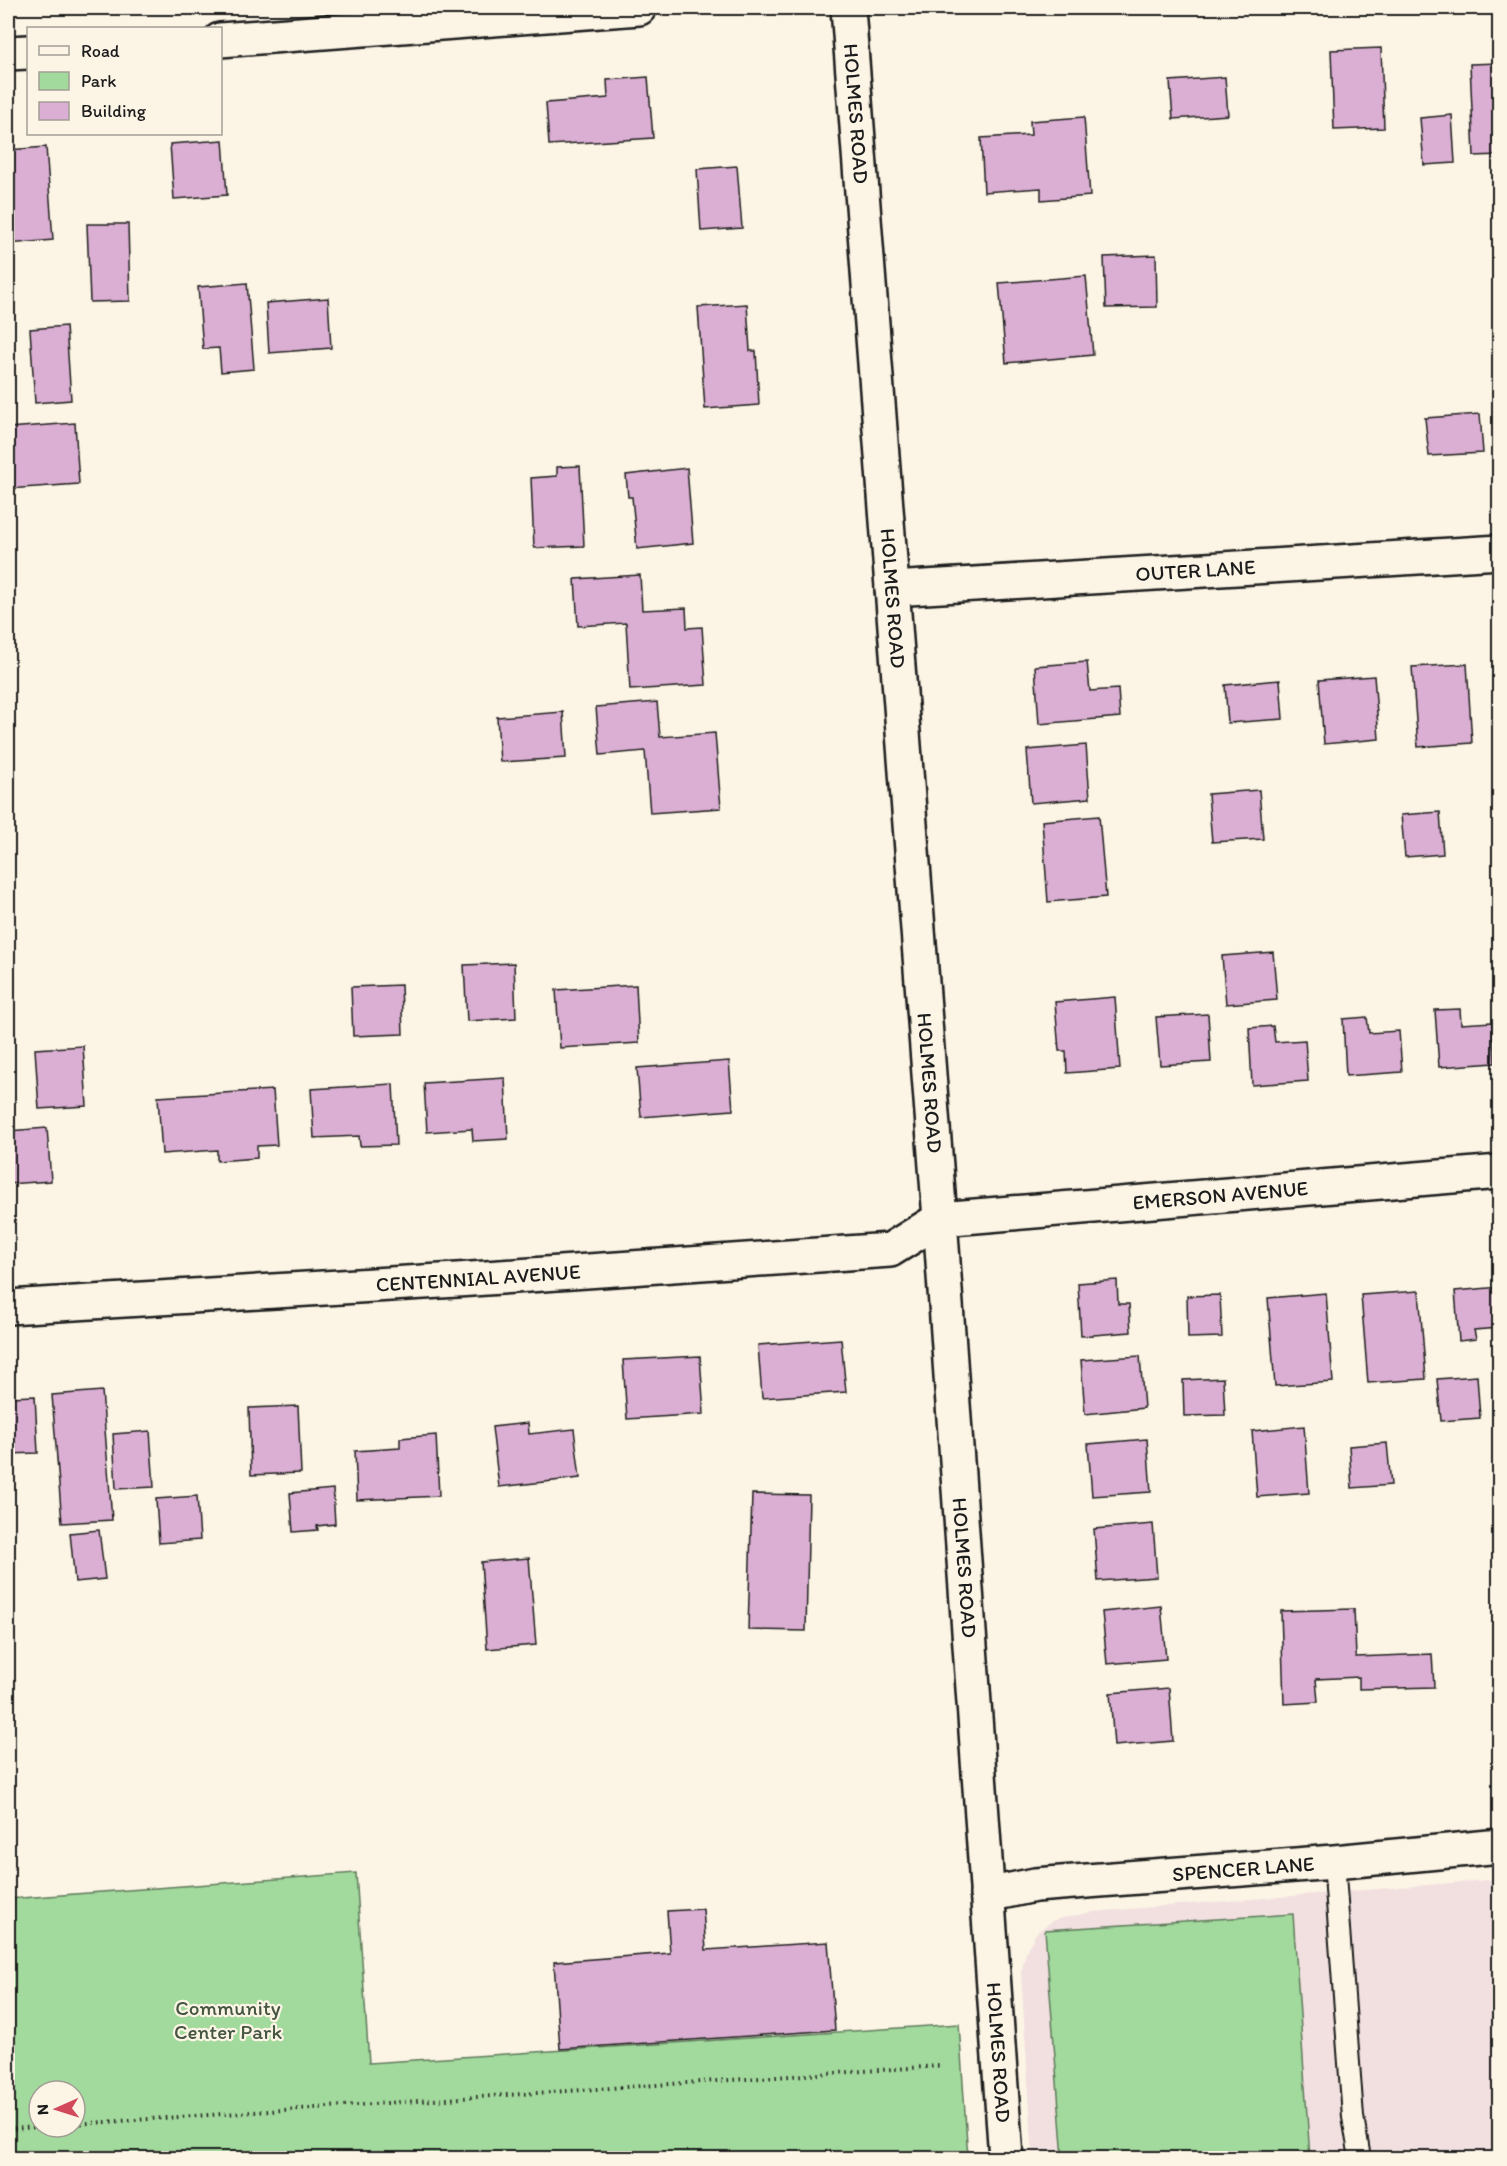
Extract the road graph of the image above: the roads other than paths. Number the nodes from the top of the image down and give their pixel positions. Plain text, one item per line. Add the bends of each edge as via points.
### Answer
1 (639, 8) edge
2 (848, 8) edge
3 (222, 40) edge
4 (27, 51) edge
5 (8, 53) edge
6 (1500, 552) edge
7 (892, 589) junction
8 (1500, 1172) edge
9 (940, 1219) junction
10 (8, 1307) edge
11 (1500, 1846) edge
12 (1334, 1862) junction
13 (987, 1895) junction
14 (1006, 2158) edge
15 (1360, 2158) edge

1 - 3 street
2 - 7 street, HOLMES ROAD
4 - 5 street
6 - 7 street, OUTER LANE
7 - 9 street, HOLMES ROAD
8 - 9 street, EMERSON AVENUE
9 - 10 street, CENTENNIAL AVENUE via 890,1250
9 - 13 street, HOLMES ROAD
11 - 12 street, SPENCER LANE
12 - 13 street, SPENCER LANE via 1035,1885
12 - 15 lane via 1353,2117
13 - 14 street, HOLMES ROAD

